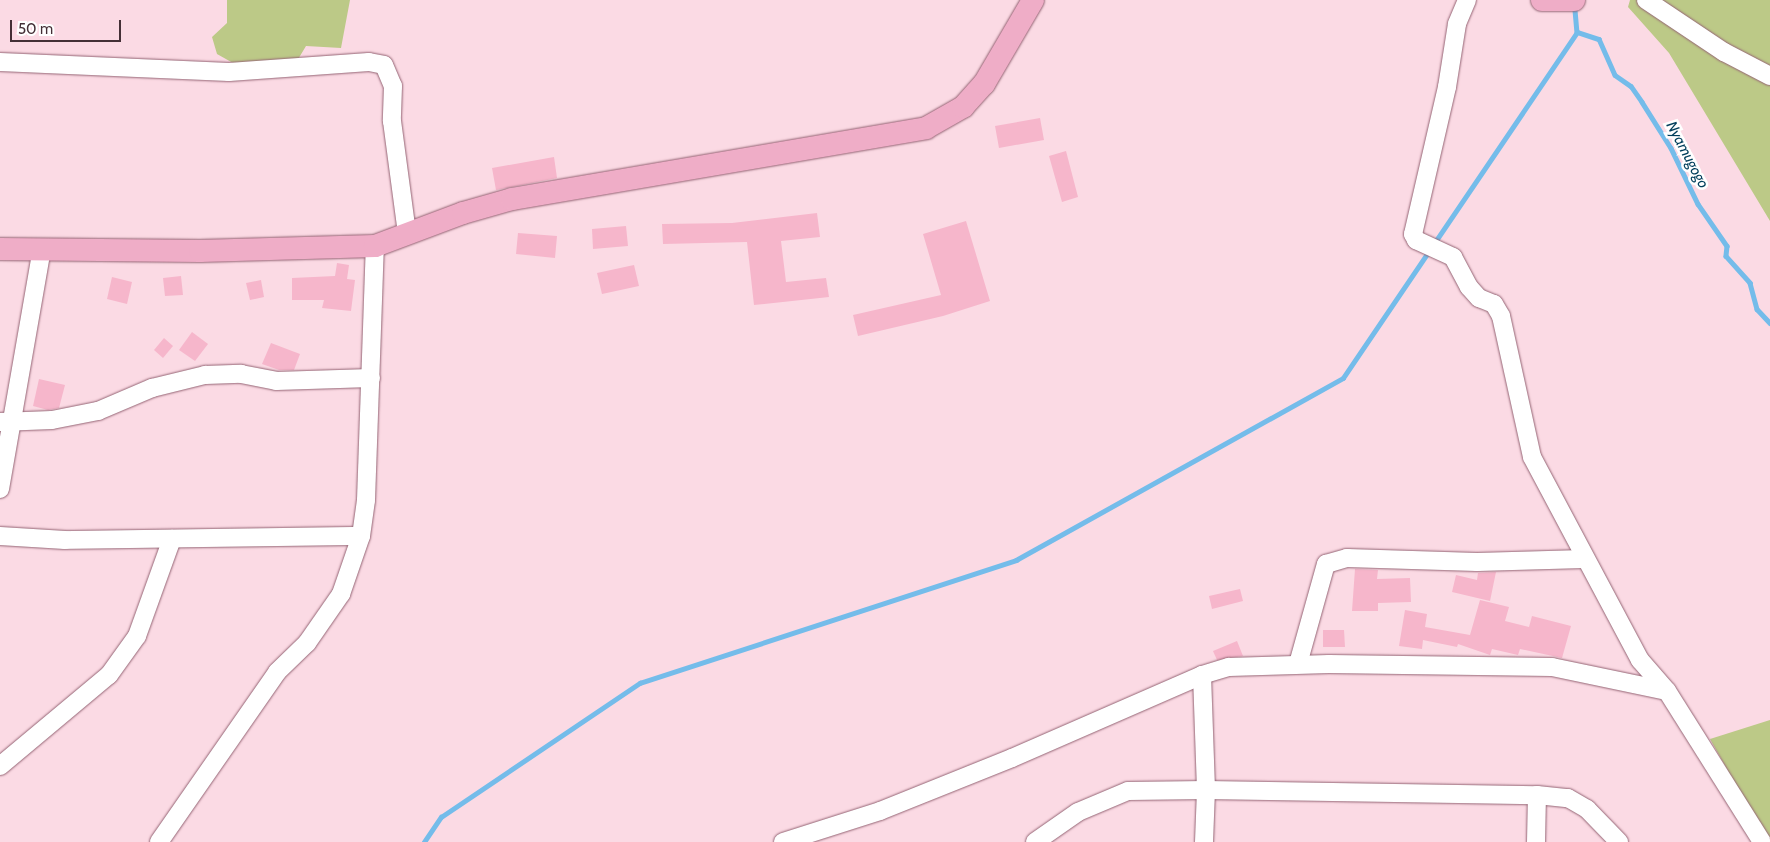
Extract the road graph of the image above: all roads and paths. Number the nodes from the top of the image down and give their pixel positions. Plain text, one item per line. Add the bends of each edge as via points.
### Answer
1 (1033, 0) edge
2 (1467, 0) edge
3 (1542, 0) edge
4 (1574, 0) edge
5 (1646, 0) edge
6 (0, 62) edge
7 (1770, 76) edge
8 (408, 234) junction
9 (375, 246) junction
10 (0, 248) edge
11 (42, 248) junction
12 (371, 378) junction
13 (6, 422) edge
14 (0, 489) edge
15 (0, 536) edge
16 (361, 536) junction
17 (172, 539) junction
18 (1584, 560) junction
19 (1298, 664) junction
20 (1202, 675) junction
21 (1667, 691) junction
22 (0, 766) edge
23 (1206, 790) junction
24 (1537, 795) junction
25 (159, 842) edge
26 (783, 842) edge
27 (1035, 842) edge
28 (1204, 842) edge
29 (1536, 842) edge
30 (1619, 842) edge
31 (1762, 842) edge

1 - 8 main road via 984,84 963,107 926,128 570,187 471,211
2 - 18 street via 1457,24 1448,88 1413,234 1416,240 1453,257 1469,287 1479,298 1494,304 1501,316 1532,457
3 - 4 main road
5 - 7 street via 1724,52
6 - 8 street via 229,72 369,62 384,64 393,86 392,121
8 - 9 main road
9 - 11 main road via 200,251
9 - 12 street
10 - 11 main road
11 - 13 street
12 - 13 street via 276,380 240,374 206,375 152,388 98,412 52,420
12 - 16 street via 366,500
13 - 14 street
15 - 17 street via 65,540
16 - 17 street
16 - 25 street via 341,594 324,622 277,672
17 - 22 street via 137,636 109,675
18 - 19 street via 1477,562 1347,558 1326,564
18 - 21 street via 1640,660
19 - 20 street via 1229,667
19 - 21 street via 1552,667
20 - 23 street
20 - 26 street via 1012,758 880,811
21 - 31 street
23 - 24 street
23 - 27 street via 1128,791 1078,812
23 - 28 street
24 - 29 street
24 - 30 street via 1568,798 1586,809

